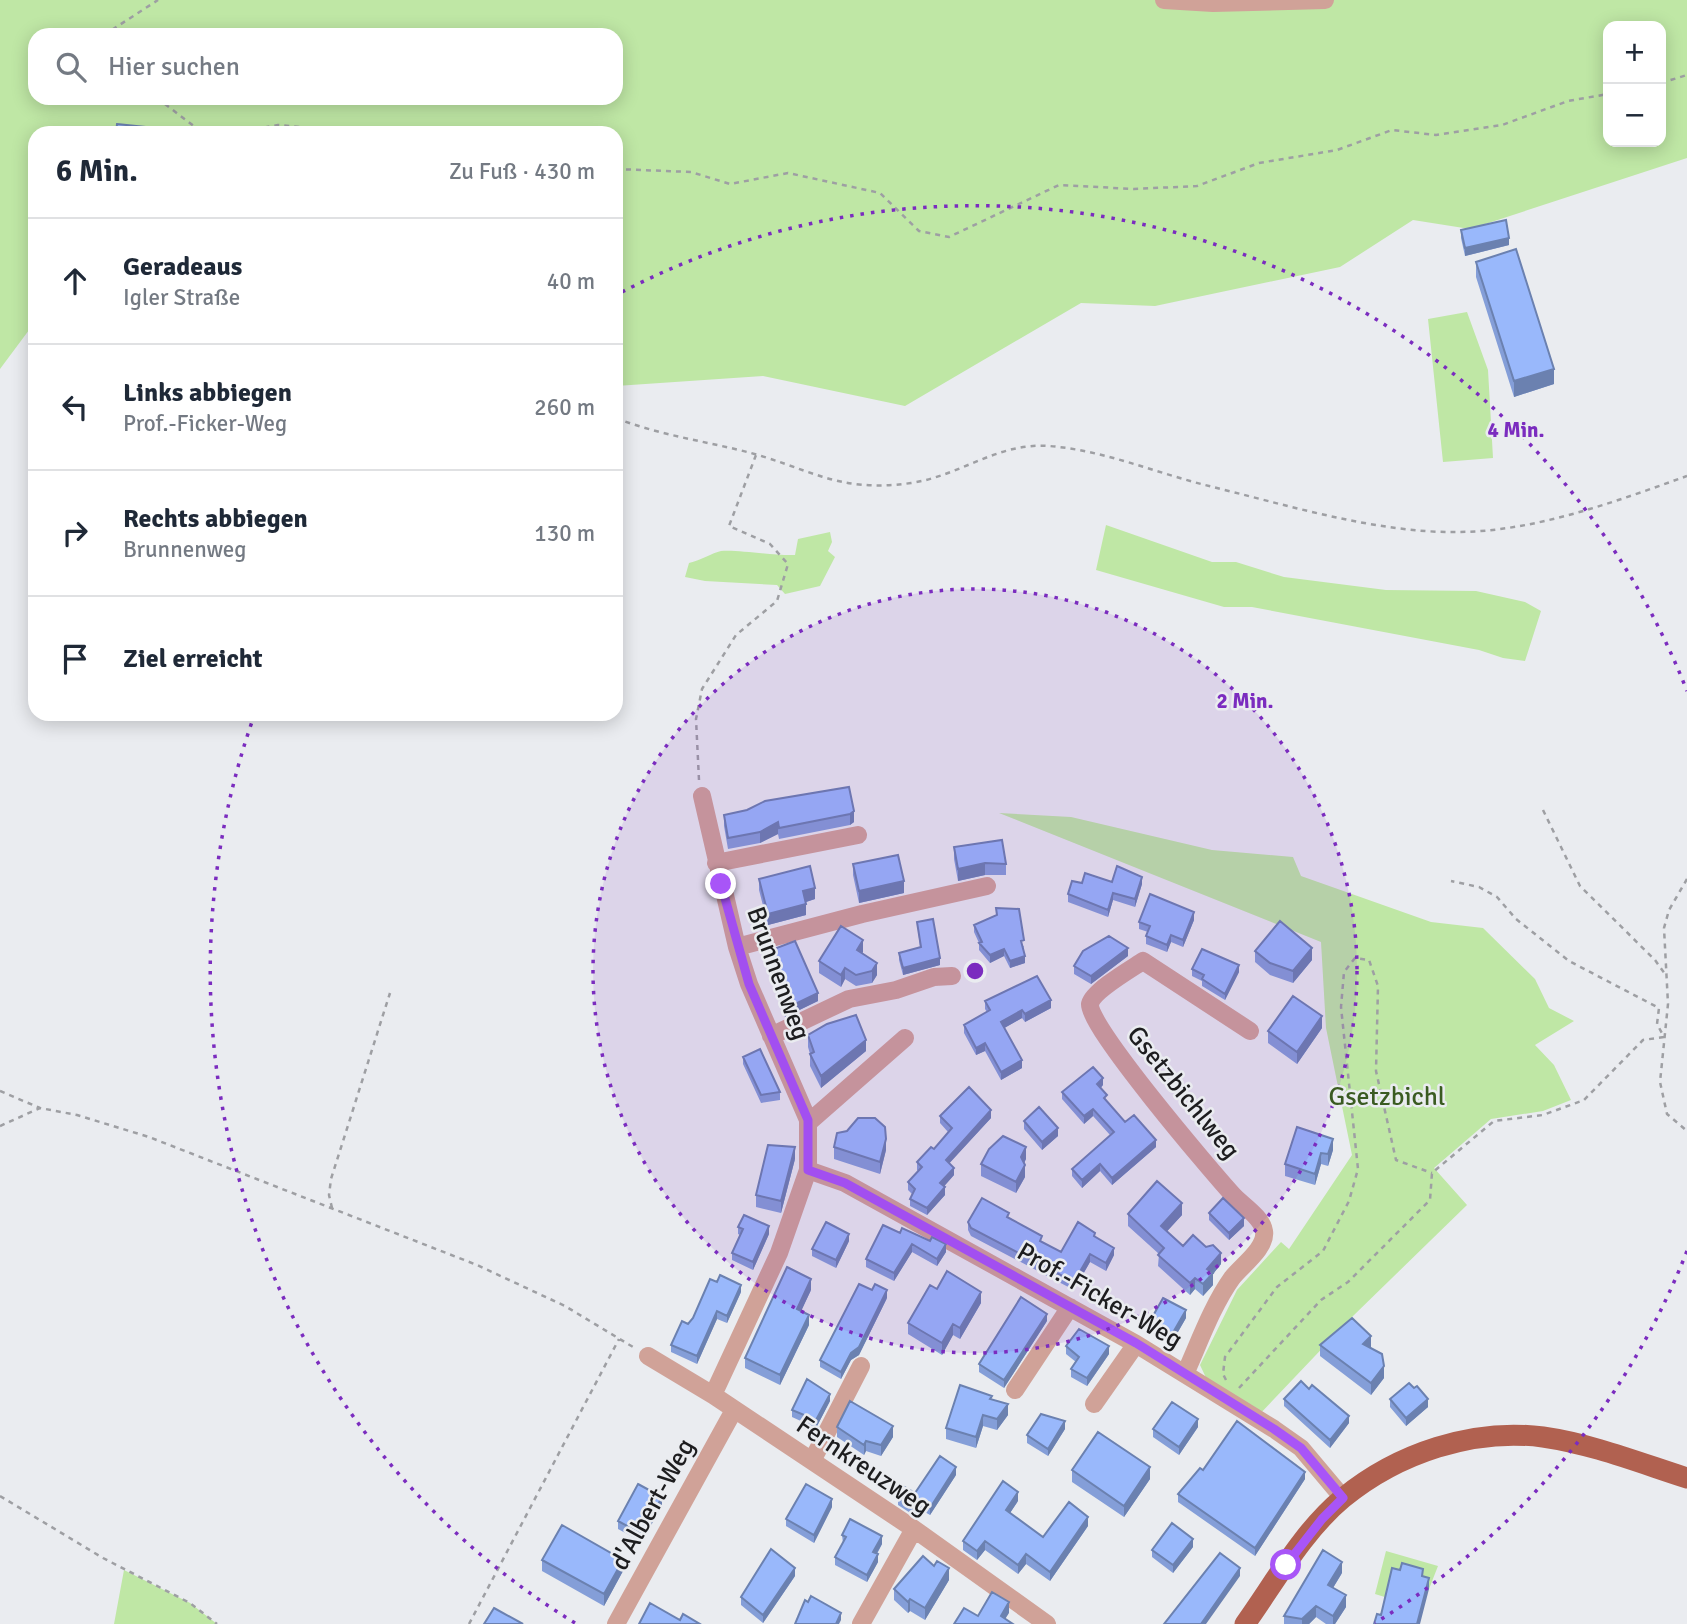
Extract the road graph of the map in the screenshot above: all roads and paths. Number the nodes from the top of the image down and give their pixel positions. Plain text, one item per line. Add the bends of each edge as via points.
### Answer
1 (158, 0) edge
2 (1164, 0) edge
3 (1325, 0) edge
4 (115, 28) edge
5 (1687, 75) edge
6 (1666, 81) edge
7 (1603, 95) edge
8 (166, 105) edge
9 (194, 126) edge
10 (623, 169) edge
11 (623, 420) edge
12 (755, 455) junction
13 (1687, 476) edge
14 (702, 796) joint
15 (1543, 810) dead end
16 (858, 835) dead end
17 (716, 863) junction
18 (1687, 879) edge
19 (1451, 881) dead end
20 (987, 886) dead end
21 (737, 947) junction
22 (1665, 974) junction
23 (953, 976) dead end
24 (390, 993) dead end
25 (1250, 1031) dead end
26 (771, 1036) junction
27 (1664, 1037) junction
28 (905, 1038) dead end
29 (0, 1091) edge
30 (40, 1108) junction
31 (808, 1123) junction
32 (0, 1126) edge
33 (1687, 1130) edge
34 (808, 1170) junction
35 (1432, 1173) junction
36 (332, 1208) junction
37 (1070, 1307) junction
38 (620, 1339) junction
39 (1136, 1343) junction
40 (648, 1356) joint
41 (860, 1366) dead end
42 (1185, 1374) junction
43 (1015, 1390) dead end
44 (713, 1395) junction
45 (1094, 1404) dead end
46 (1241, 1409) junction
47 (734, 1410) junction
48 (812, 1461) junction
49 (1687, 1478) edge
50 (0, 1496) edge
51 (1343, 1498) junction
52 (914, 1530) junction
53 (217, 1624) edge
54 (469, 1624) edge
55 (616, 1624) edge
56 (861, 1624) edge
57 (1047, 1624) edge
58 (1245, 1624) edge

1 - 4 path
2 - 3 street
5 - 6 path
7 - 10 path via 1569,101 1502,125 1436,135 1392,130 1337,150 1259,163 1197,186 1059,185 949,237 919,231 880,192 788,173 730,184 691,172
8 - 9 path
11 - 12 path
12 - 13 path via 827,480 867,486 925,481 999,451 1049,446 1284,505 1455,532 1510,526 1609,504
12 - 14 path via 729,526 770,544 788,564 777,601 736,635 702,688 696,743
14 - 17 street, Brunnenweg
15 - 22 path via 1580,886
16 - 17 street
17 - 21 street, Brunnenweg
18 - 22 path via 1668,910
19 - 27 path via 1479,887 1497,897 1516,919 1569,961 1650,1002 1658,1009 1657,1024
20 - 21 street
21 - 26 street, Brunnenweg
22 - 27 path
23 - 26 street via 849,999
24 - 36 path via 331,1179
25 - 42 street, Gsetzbichlweg via 1143,961 1095,995 1090,1006 1093,1019 1129,1068 1265,1231 1263,1242 1231,1279
26 - 31 street, Brunnenweg
27 - 33 path via 1661,1097 1667,1114
27 - 35 path via 1643,1041 1584,1100 1544,1115 1494,1121
28 - 31 street
29 - 30 path
30 - 32 path
30 - 36 path via 149,1137
31 - 34 street, Brunnenweg
34 - 37 street, Prof.-Ficker-Weg via 845,1183
34 - 44 street, Brunnenweg via 779,1253
35 - 46 path via 1430,1200 1348,1282 1321,1300 1239,1385
35 - 46 path via 1396,1160 1376,1071 1378,986 1369,960 1355,958 1344,972 1341,1007 1358,1169 1349,1201 1324,1251 1277,1287 1226,1357 1223,1374
36 - 38 path via 477,1265 565,1306
37 - 39 street, Prof.-Ficker-Weg
37 - 43 street
38 - 40 path
38 - 54 path
39 - 42 street, Prof.-Ficker-Weg
39 - 45 street
40 - 44 street, Fernkreuzweg
41 - 48 street
42 - 46 street, Prof.-Ficker-Weg
44 - 47 street, Fernkreuzweg
46 - 51 street, Prof.-Ficker-Weg via 1301,1448
47 - 48 street, Fernkreuzweg
47 - 55 street, d'Albert-Weg
48 - 52 street, Fernkreuzweg
49 - 51 main road via 1567,1441 1506,1436 1465,1441 1410,1457
50 - 53 path via 91,1552 190,1603
51 - 58 main road via 1303,1542
52 - 56 street
52 - 57 street, Fernkreuzweg

